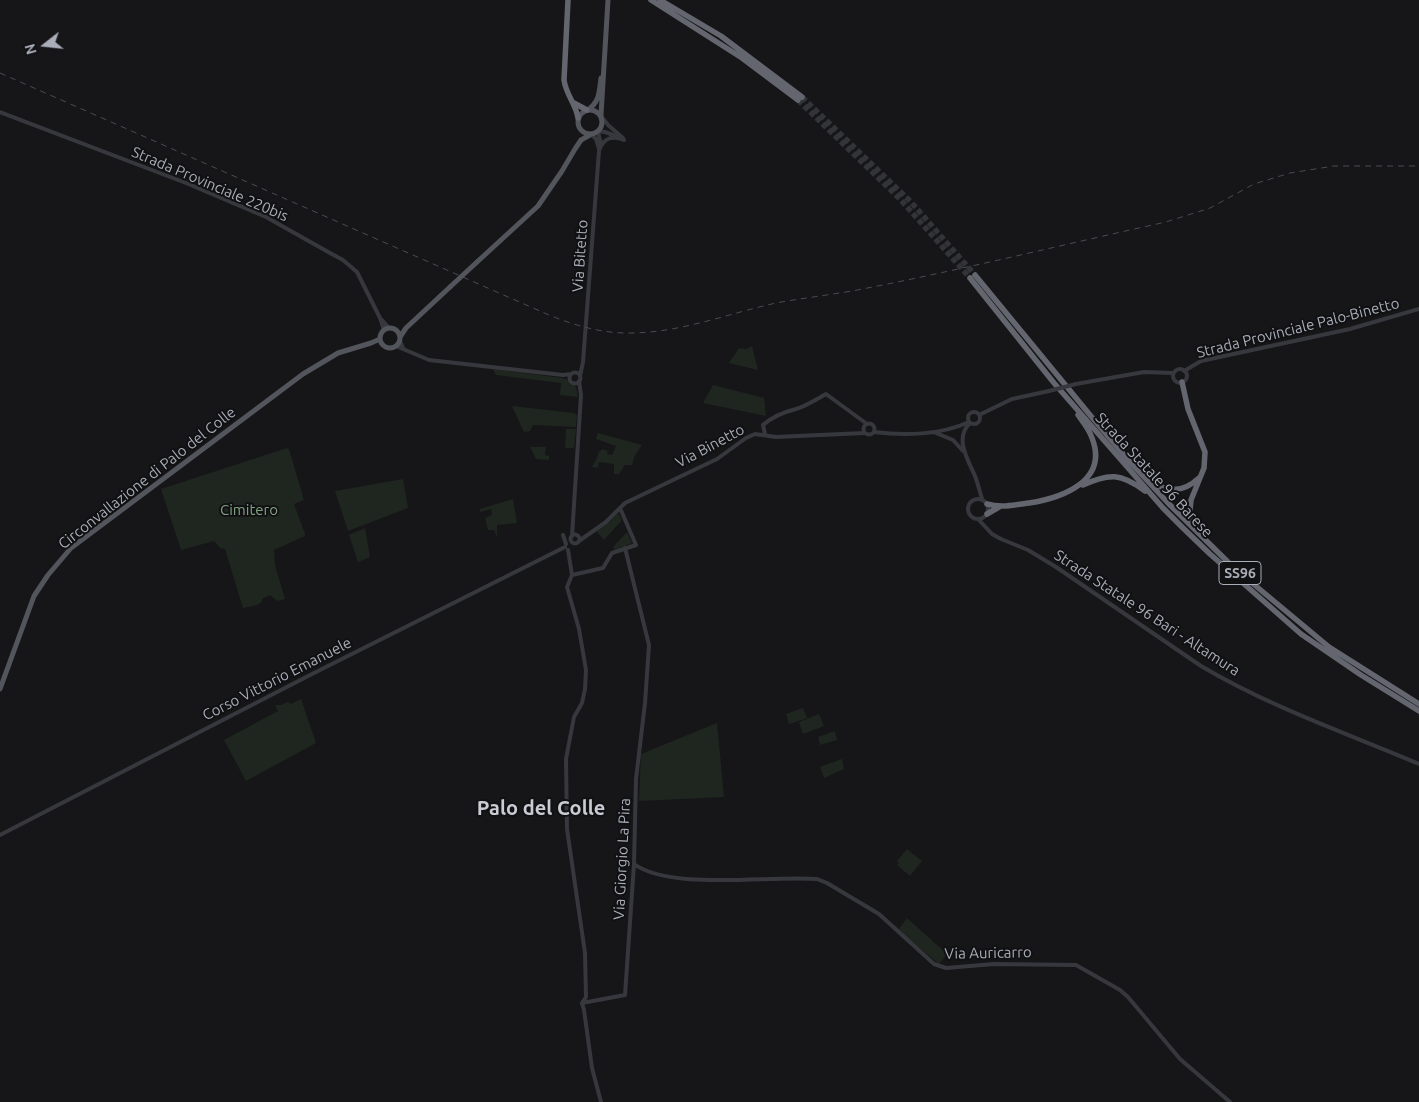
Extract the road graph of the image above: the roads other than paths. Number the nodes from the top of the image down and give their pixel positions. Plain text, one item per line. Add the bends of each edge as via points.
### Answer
1 (568, 0) edge
2 (572, 0) edge
3 (608, 0) edge
4 (650, 0) edge
5 (660, 0) edge
6 (668, 0) edge
7 (568, 9) junction
8 (677, 9) junction
9 (603, 71) junction
10 (574, 104) junction
11 (587, 110) junction
12 (0, 112) edge
13 (602, 116) junction
14 (578, 118) junction
15 (581, 130) junction
16 (599, 131) junction
17 (591, 134) junction
18 (617, 137) junction
19 (581, 140) junction
20 (601, 146) junction
21 (599, 151) junction
22 (1419, 309) edge
23 (406, 328) junction
24 (387, 329) junction
25 (397, 331) junction
26 (400, 339) junction
27 (381, 342) junction
28 (396, 346) junction
29 (403, 348) junction
30 (583, 362) junction
31 (1184, 371) junction
32 (1173, 373) junction
33 (572, 375) junction
34 (578, 380) junction
35 (1182, 382) junction
36 (1054, 383) junction
37 (979, 415) junction
38 (969, 422) junction
39 (866, 424) junction
40 (874, 432) junction
41 (864, 433) junction
42 (932, 433) junction
43 (764, 434) junction
44 (966, 455) junction
45 (1130, 462) junction
46 (1200, 476) junction
47 (976, 480) junction
48 (1077, 488) junction
49 (982, 499) junction
50 (974, 500) junction
51 (987, 504) junction
52 (1001, 506) junction
53 (620, 508) junction
54 (1163, 508) junction
55 (986, 515) junction
56 (978, 519) junction
57 (986, 526) junction
58 (574, 537) junction
59 (1208, 542) junction
60 (566, 547) junction
61 (625, 548) junction
62 (572, 575) junction
63 (1362, 672) junction
64 (0, 689) edge
65 (1419, 704) edge
66 (1419, 711) edge
67 (1419, 764) edge
68 (0, 835) edge
69 (634, 864) junction
70 (582, 1003) junction
71 (601, 1102) edge
72 (1230, 1102) edge

1 - 7 highway
2 - 7 highway
3 - 9 main road
4 - 8 highway via 800,99 720,36
5 - 8 highway
6 - 8 highway
7 - 10 highway via 564,80
9 - 11 main road via 598,98
9 - 13 main road
10 - 11 highway
10 - 14 highway
11 - 13 main road via 596,110
11 - 14 main road
12 - 24 street, Strada Provinciale 220bis via 186,184 274,222 330,253 352,267 361,278
13 - 16 main road via 603,125
13 - 18 street via 624,140
14 - 15 main road
15 - 17 main road
15 - 19 main road
16 - 17 main road
16 - 18 street
16 - 20 street
17 - 19 main road
17 - 21 street via 598,142
18 - 20 street via 609,138
19 - 23 main road, bridge via 538,206
20 - 21 street
21 - 30 street, Via Bitetto
22 - 31 street, Strada Provinciale Palo-Binetto via 1350,329 1201,361
23 - 25 main road
23 - 26 main road
24 - 25 main road
24 - 27 main road
25 - 26 main road
26 - 28 main road
26 - 29 street
27 - 28 main road via 389,348
27 - 64 main road, Circonvallazione di Palo del Colle via 338,353 303,374 71,548 34,596
28 - 29 street
29 - 33 street via 429,360
30 - 33 street
30 - 34 street, Via Bitetto
31 - 32 street via 1178,369
31 - 35 street via 1186,377
32 - 35 street via 1175,381
32 - 37 street, bridge via 1144,372 1076,384 1012,399
33 - 34 street
33 - 34 street
34 - 58 street via 581,395
35 - 46 highway via 1188,409 1205,452
36 - 45 highway, Strada Statale 96 Barese / SS96 via 973,277
36 - 48 highway via 1087,428 1095,448 1091,472
36 - 54 highway, Strada Statale 96 Barese / SS96
37 - 38 street via 978,423
37 - 38 street via 971,413
38 - 42 street
38 - 44 street via 962,440
39 - 40 street via 873,425
39 - 41 street
39 - 43 street via 826,394 771,418 763,425
40 - 41 street via 870,435
40 - 42 street
41 - 43 street, Via Binetto
42 - 44 street via 953,440
43 - 53 street, Via Binetto via 746,438 717,459 633,498
44 - 47 street
45 - 46 highway via 1161,488 1170,490 1188,487
45 - 59 highway, Strada Statale 96 Barese / SS96
46 - 59 highway via 1190,511
47 - 49 street
47 - 50 street
48 - 52 highway via 1057,498
48 - 54 highway via 1096,479 1118,476 1144,490
49 - 50 street
49 - 51 street
50 - 56 street via 968,510
51 - 52 highway
51 - 55 street
52 - 55 highway
53 - 58 street, Via Binetto via 606,522
53 - 61 street via 636,545
54 - 63 highway, Strada Statale 96 Barese / SS96 via 1210,554 1302,634
55 - 56 street
55 - 57 street
56 - 57 street, Strada Statale 96 Bari - Altamura
57 - 67 street, Strada Statale 96 Bari - Altamura via 992,534 1042,558 1226,680 1271,703
58 - 60 street
58 - 60 street via 574,544
58 - 60 street via 563,535
59 - 63 highway, Strada Statale 96 Barese / SS96 via 1233,567
60 - 62 street
60 - 68 street, Corso Vittorio Emanuele
61 - 62 street via 612,553 603,568
61 - 69 street, Via Giorgio La Pira via 649,646 636,779
62 - 70 street via 567,587 586,670 582,704 574,718 566,759 567,830 582,930 586,986 586,997
63 - 65 highway, Strada Statale 96 Barese / SS96
63 - 66 highway, Strada Statale 96 Barese / SS96
69 - 70 street, Via Giorgio La Pira via 625,995
69 - 72 street, Via Auricarro via 641,869 680,879 816,879 880,914 941,967 1076,965 1128,997 1180,1059
70 - 71 street

